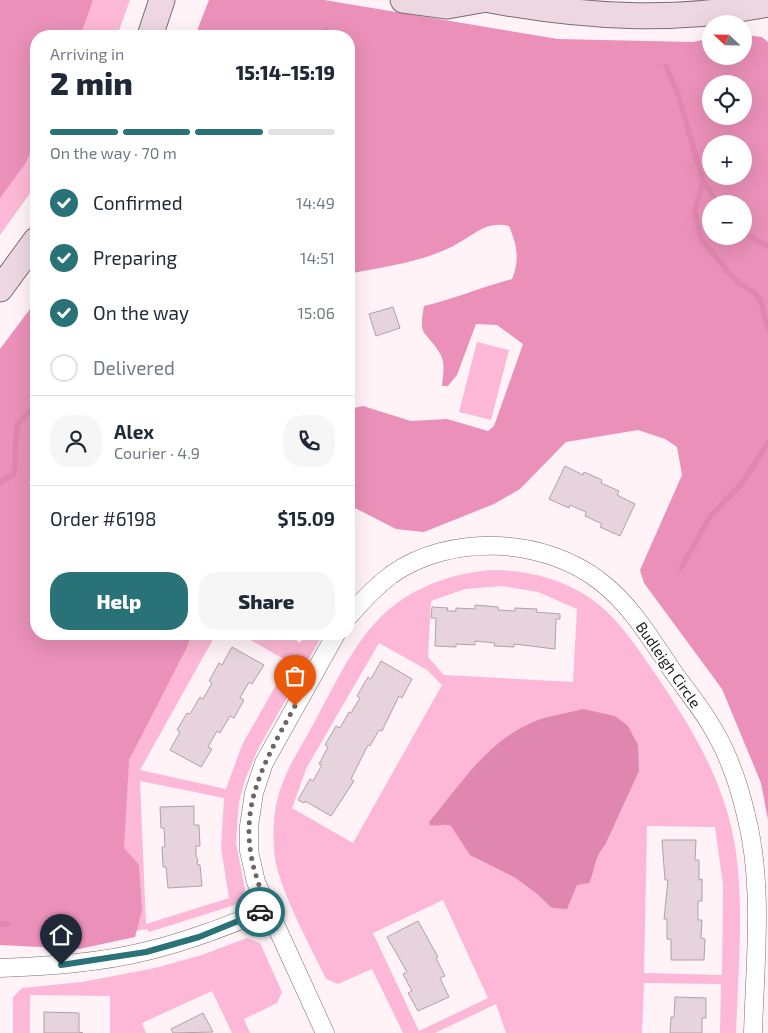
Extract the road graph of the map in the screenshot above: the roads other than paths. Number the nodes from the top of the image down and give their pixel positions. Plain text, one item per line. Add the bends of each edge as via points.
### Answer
1 (162, 0) edge
2 (403, 0) edge
3 (481, 0) edge
4 (490, 0) edge
5 (768, 4) edge
6 (152, 30) edge
7 (30, 248) edge
8 (0, 289) edge
9 (355, 609) edge
10 (333, 640) edge
11 (269, 909) junction
12 (0, 968) edge
13 (325, 1033) edge
14 (753, 1033) edge

1 - 6 street
2 - 3 street via 447,6
4 - 5 street via 601,15 658,16 708,14
7 - 8 street
9 - 14 street, Budleigh Circle via 392,574 424,559 470,546 503,546 535,551 573,565 600,581 628,607 713,728 733,773 746,814 755,876
10 - 11 street via 264,763 254,792 249,851 256,882
11 - 12 street via 199,937 146,952 61,965
11 - 13 street

